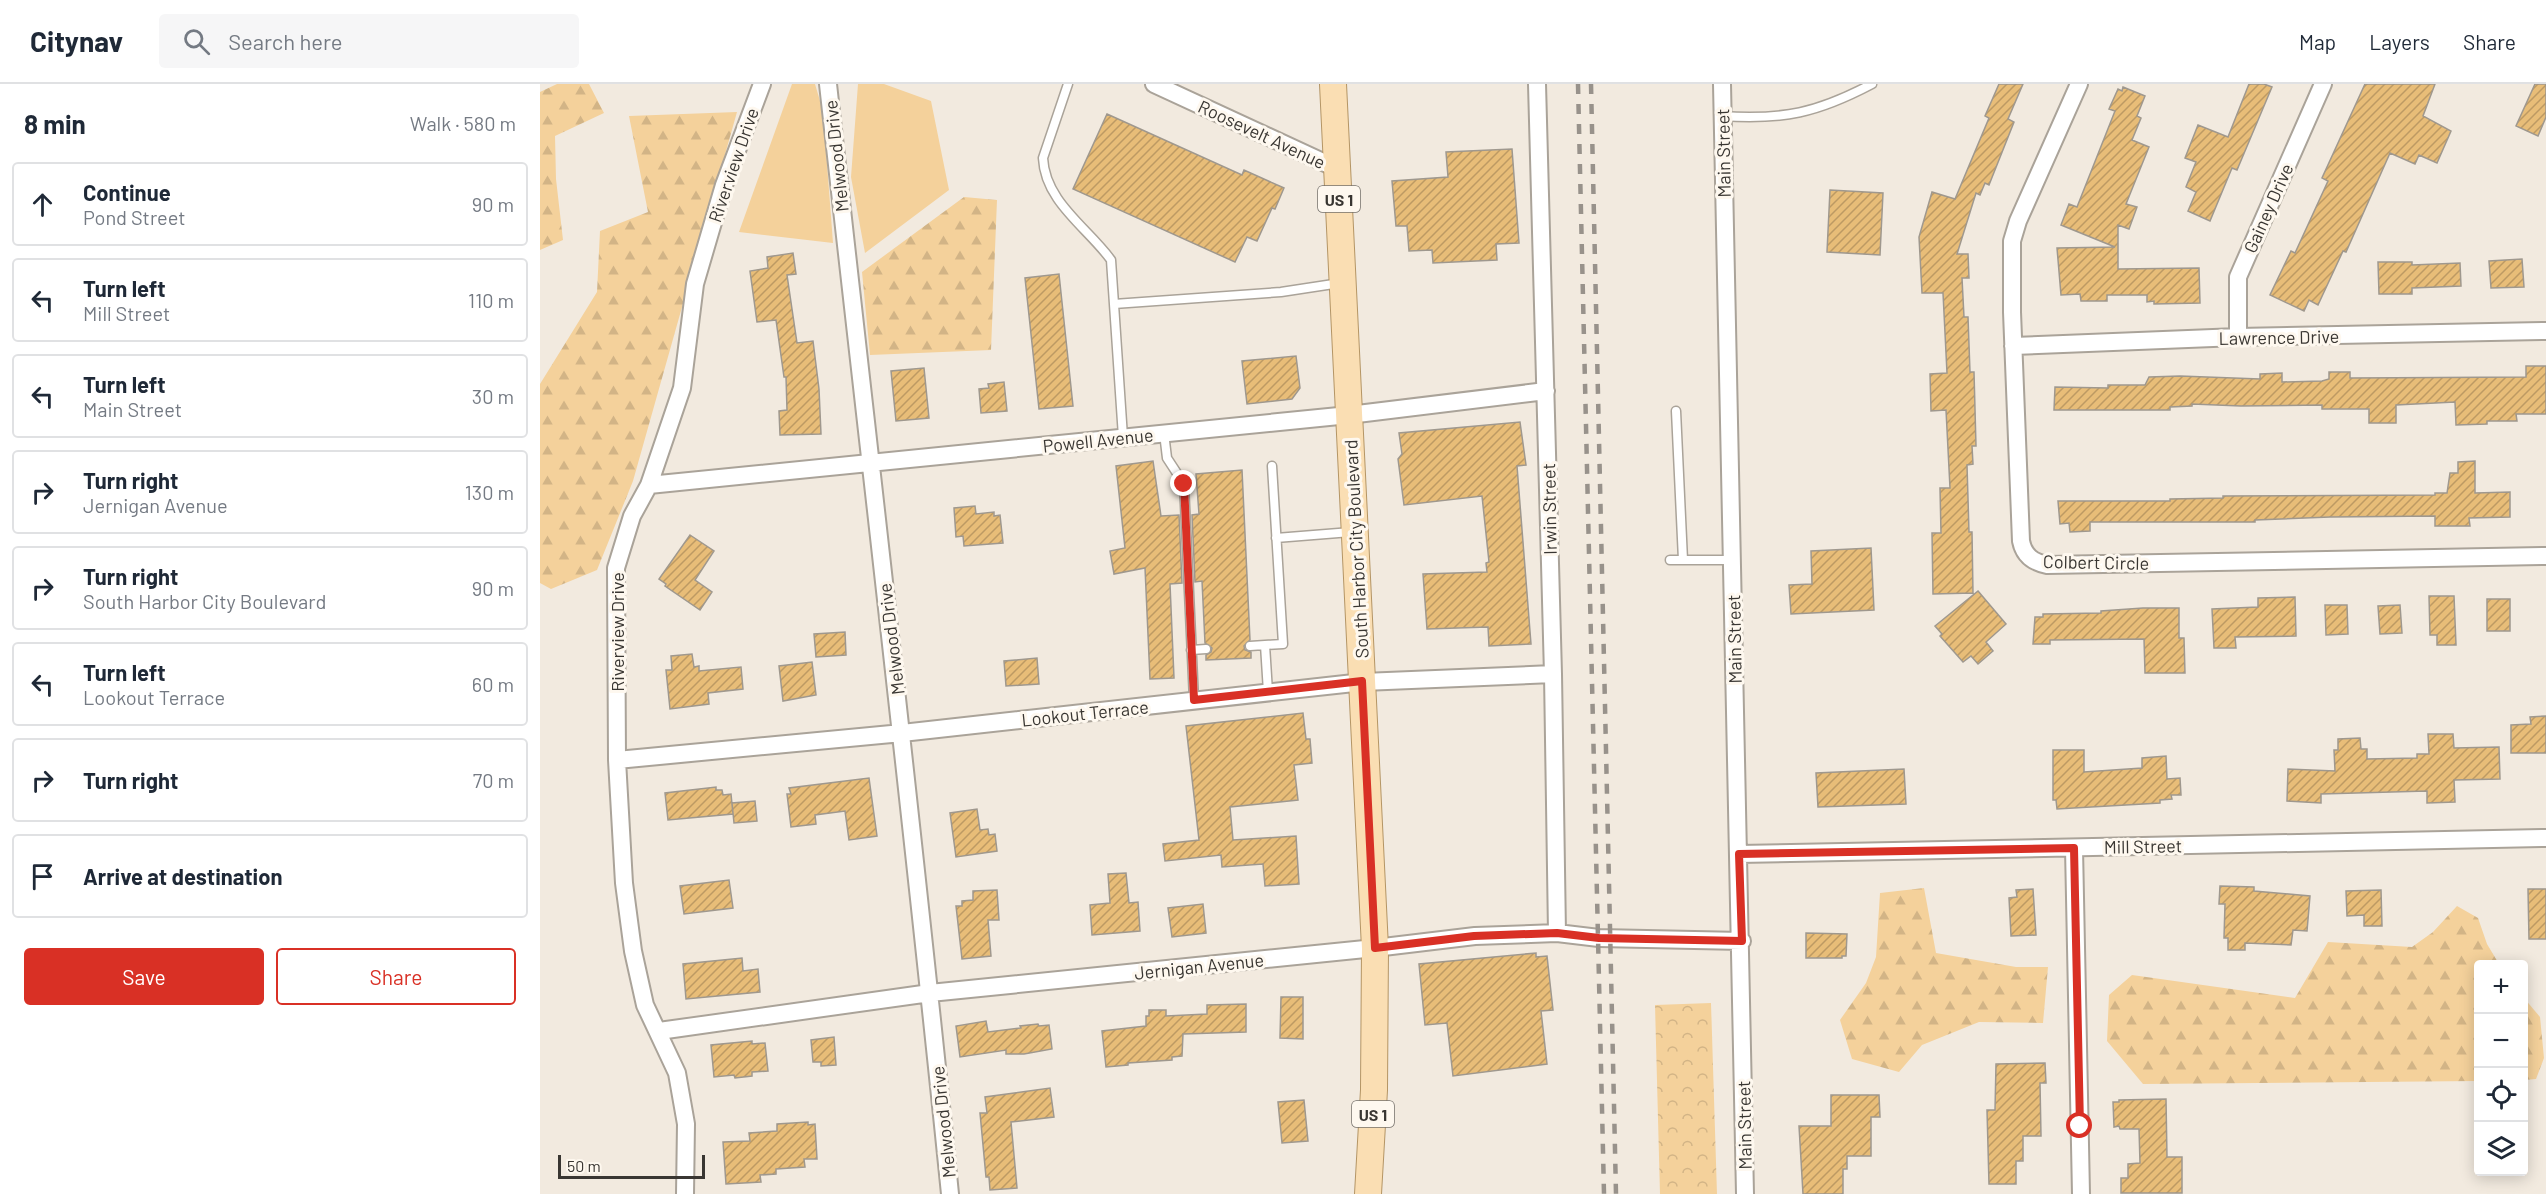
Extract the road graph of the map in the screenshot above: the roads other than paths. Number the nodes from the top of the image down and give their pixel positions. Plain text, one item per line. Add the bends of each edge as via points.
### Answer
1 (762, 84) edge
2 (828, 84) edge
3 (1068, 84) edge
4 (1154, 84) edge
5 (1333, 84) edge
6 (1537, 84) edge
7 (1722, 84) edge
8 (1872, 84) edge
9 (2079, 84) edge
10 (2323, 84) edge
11 (1722, 116) junction
12 (1338, 169) junction
13 (1343, 283) junction
14 (1114, 304) junction
15 (2546, 332) edge
16 (2238, 337) junction
17 (2013, 346) junction
18 (1546, 391) junction
19 (1676, 411) dead end
20 (1349, 414) junction
21 (1164, 433) junction
22 (1122, 437) junction
23 (869, 463) junction
24 (1272, 466) dead end
25 (649, 485) junction
26 (1355, 531) junction
27 (1276, 538) junction
28 (2546, 556) edge
29 (1670, 560) dead end
30 (1683, 560) junction
31 (1732, 560) junction
32 (1265, 645) junction
33 (1250, 646) dead end
34 (1206, 649) dead end
35 (1191, 650) junction
36 (1553, 674) junction
37 (1362, 681) junction
38 (1268, 692) junction
39 (1194, 700) junction
40 (902, 733) junction
41 (617, 760) junction
42 (2546, 838) edge
43 (2074, 848) junction
44 (1739, 854) junction
45 (1557, 933) junction
46 (1742, 941) junction
47 (1375, 948) junction
48 (930, 993) junction
49 (659, 1031) junction
50 (685, 1194) edge
51 (950, 1194) edge
52 (1368, 1194) edge
53 (1745, 1194) edge
54 (2081, 1194) edge

1 - 25 street, Riverview Drive via 724,185 695,284 682,388
2 - 23 street, Melwood Drive
3 - 14 lane via 1043,158 1044,168 1065,209 1111,260
4 - 12 street, Roosevelt Avenue
5 - 12 main road, South Harbor City Boulevard / US 1
6 - 18 street, Irwin Street
7 - 11 street, Main Street
8 - 11 lane via 1823,108 1791,115
9 - 17 street, Colbert Circle via 2016,225 2012,241
10 - 16 street, Gainey Drive via 2238,277
11 - 31 street, Main Street
12 - 13 main road, South Harbor City Boulevard / US 1
13 - 14 lane via 1281,292
13 - 20 main road, South Harbor City Boulevard / US 1
14 - 22 lane
15 - 16 street, Lawrence Drive
16 - 17 street, Lawrence Drive
17 - 28 street, Colbert Circle via 2021,541 2022,549 2037,563
18 - 20 street, Powell Avenue
18 - 36 street, Irwin Street
19 - 30 lane
20 - 21 street, Powell Avenue
20 - 26 main road, South Harbor City Boulevard / US 1
21 - 22 street, Powell Avenue
21 - 35 lane via 1167,458 1184,484
22 - 23 street, Powell Avenue
23 - 25 street, Powell Avenue
23 - 40 street, Melwood Drive
24 - 27 lane
25 - 41 street, Riverview Drive via 632,516 616,568
26 - 27 lane
26 - 37 main road, South Harbor City Boulevard / US 1
27 - 32 lane via 1283,644
29 - 30 lane
30 - 31 lane
31 - 44 street, Main Street
32 - 33 lane
32 - 38 lane
34 - 35 lane
35 - 39 lane
36 - 37 street, Lookout Terrace
36 - 45 street, Irwin Street
37 - 38 street, Lookout Terrace
37 - 47 main road, South Harbor City Boulevard / US 1
38 - 39 street, Lookout Terrace
39 - 40 street, Lookout Terrace
40 - 41 street, Lookout Terrace
40 - 48 street, Melwood Drive
41 - 49 street, Riverview Drive via 624,882 633,951 645,1005
42 - 43 street, Mill Street
43 - 44 street, Mill Street
43 - 54 street
44 - 46 street, Main Street
45 - 46 street, Jernigan Avenue
45 - 47 street, Jernigan Avenue via 1474,936
46 - 53 street, Main Street
47 - 48 street, Jernigan Avenue
47 - 52 main road, South Harbor City Boulevard / US 1 via 1374,1090
48 - 49 street, Jernigan Avenue
48 - 51 street, Melwood Drive
49 - 50 street, Riverview Drive via 677,1073 686,1124

